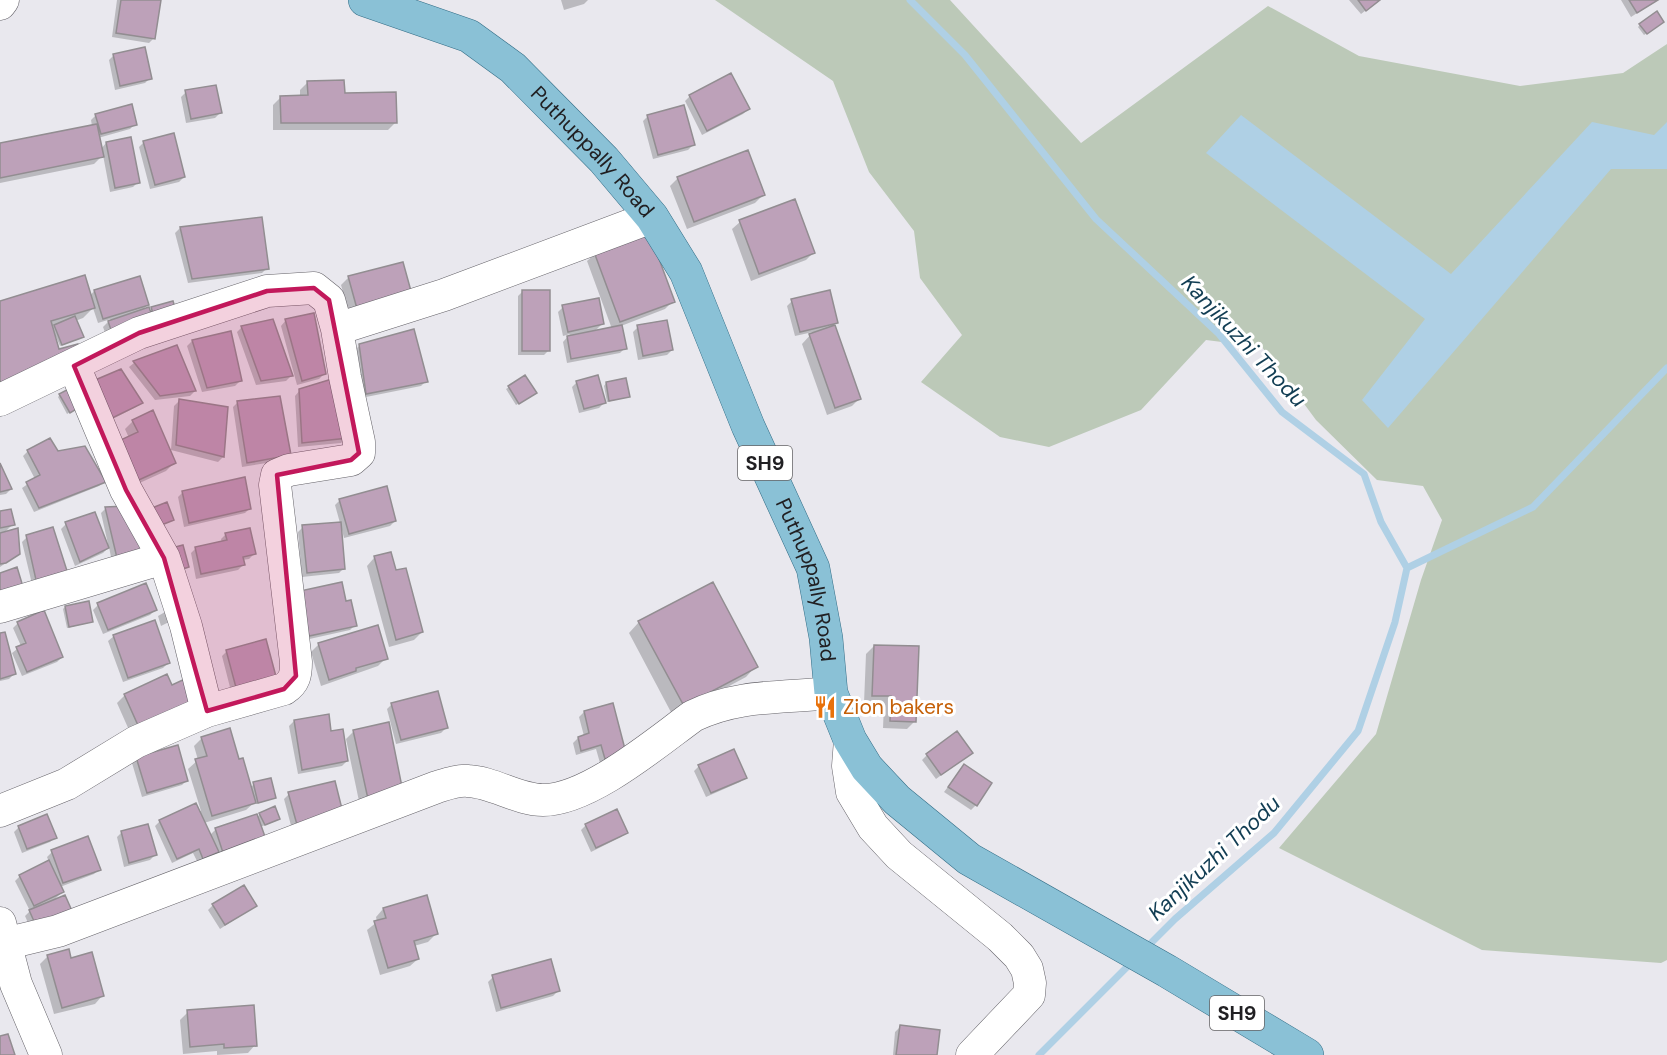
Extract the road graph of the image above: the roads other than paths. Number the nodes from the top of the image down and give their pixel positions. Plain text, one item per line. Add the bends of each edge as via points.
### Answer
1 (3, 0) edge
2 (365, 0) edge
3 (0, 4) edge
4 (652, 217) junction
5 (337, 329) junction
6 (74, 366) junction
7 (0, 400) edge
8 (164, 558) junction
9 (0, 608) edge
10 (831, 693) junction
11 (207, 711) junction
12 (850, 740) junction
13 (0, 811) edge
14 (1, 937) edge
15 (46, 1055) edge
16 (972, 1055) edge
17 (1307, 1055) edge

1 - 3 street
2 - 4 main road, Puthuppally Road / SH9 via 469,36 513,68 604,160
4 - 5 street via 444,295
4 - 10 main road, Puthuppally Road / SH9 via 686,272 748,426 813,568
5 - 6 street via 329,300 320,291 267,291 139,333
5 - 11 street via 359,453 351,460 284,472 277,476 275,485 296,676 284,689
6 - 7 street
6 - 8 street via 122,481
8 - 9 street
8 - 11 street
10 - 12 main road, Puthuppally Road / SH9
10 - 14 street via 749,698 705,710 609,775 557,799 542,800 467,780 437,787 58,931
11 - 13 street via 136,742 67,784
12 - 16 street via 852,792 873,827 899,855 1000,937 1027,969 1029,995
12 - 17 main road, Puthuppally Road / SH9 via 867,768 897,800 969,858
14 - 15 street

